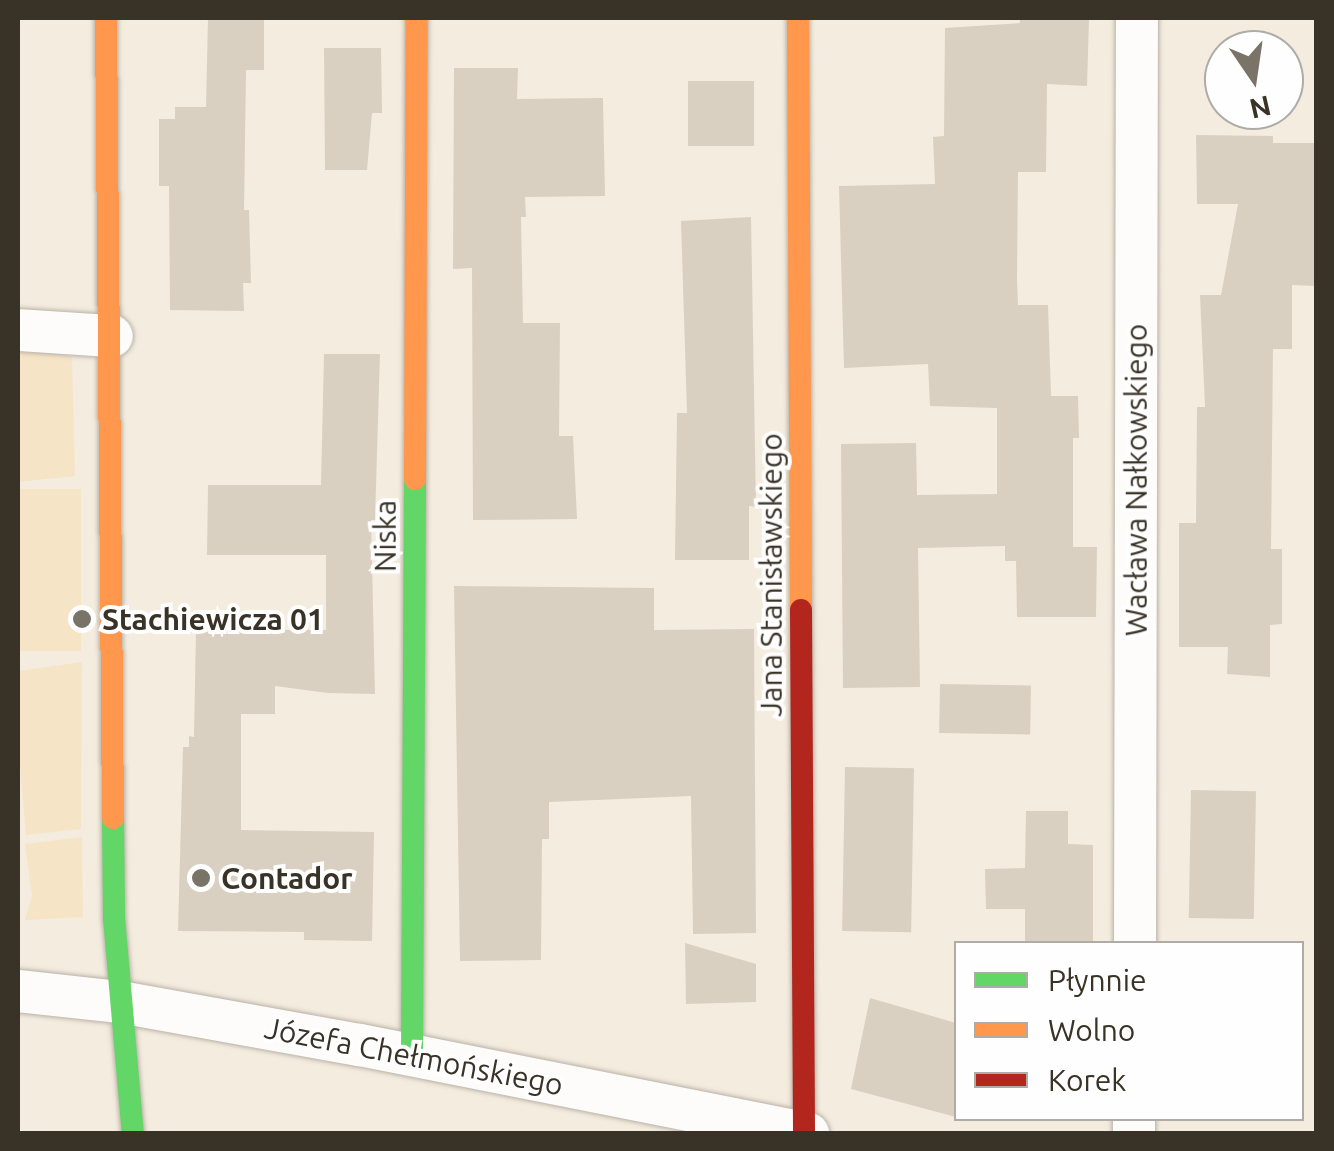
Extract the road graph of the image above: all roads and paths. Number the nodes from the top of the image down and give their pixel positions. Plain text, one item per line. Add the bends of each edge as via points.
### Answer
1 (106, 18) edge
2 (417, 18) edge
3 (798, 18) edge
4 (1137, 18) edge
5 (18, 330) edge
6 (112, 336) junction
7 (1135, 941) edge
8 (18, 991) edge
9 (120, 1002) junction
10 (412, 1055) junction
11 (806, 1133) edge
12 (132, 1134) edge

1 - 6 street
2 - 10 street, Niska
3 - 11 street, Jana Stanisławskiego
4 - 7 street, Wacława Nałkowskiego
5 - 6 street
6 - 9 street via 110,629
8 - 9 street, Józefa Chełmońskiego
9 - 10 street, Józefa Chełmońskiego
9 - 12 street
10 - 11 street, Józefa Chełmońskiego

